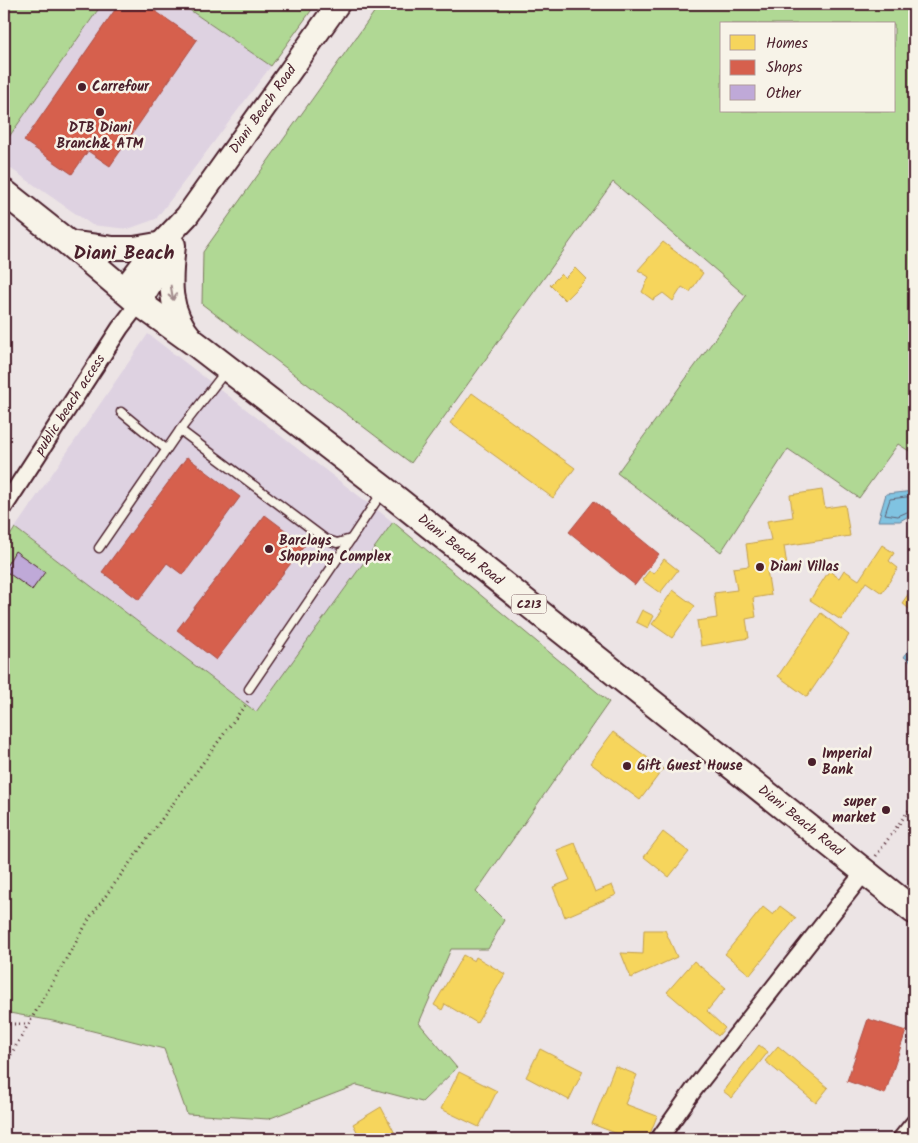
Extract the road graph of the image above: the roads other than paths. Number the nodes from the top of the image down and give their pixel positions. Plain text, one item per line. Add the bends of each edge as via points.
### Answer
1 (338, 4) edge
2 (4, 192) edge
3 (67, 242) junction
4 (169, 244) junction
5 (131, 296) junction
6 (196, 344) junction
7 (227, 369) junction
8 (120, 412) dead end
9 (180, 430) junction
10 (166, 449) junction
11 (384, 489) junction
12 (4, 508) edge
13 (351, 540) junction
14 (99, 548) dead end
15 (249, 689) dead end
16 (865, 871) junction
17 (914, 910) edge
18 (914, 1123) edge
19 (659, 1139) edge
20 (901, 1139) edge

1 - 4 main road, Diani Beach Road
2 - 3 main road, Diani Beach Road / C213
3 - 4 main road via 112,248
3 - 5 main road, Diani Beach Road / C213
4 - 5 main road via 149,256
4 -> 6 main road via 171,294 181,326
5 - 6 main road, Diani Beach Road / C213
5 - 12 street, public beach access via 120,328
6 - 7 main road, Diani Beach Road / C213
7 - 9 lane
7 - 11 main road, Diani Beach Road / C213
8 - 10 lane
9 - 10 lane
9 - 13 lane via 325,540 338,543
10 - 14 lane
11 - 13 lane
11 - 16 main road, Diani Beach Road / C213
13 - 15 lane
16 - 17 main road, Diani Beach Road / C213
16 - 19 street via 695,1088
18 - 20 street

